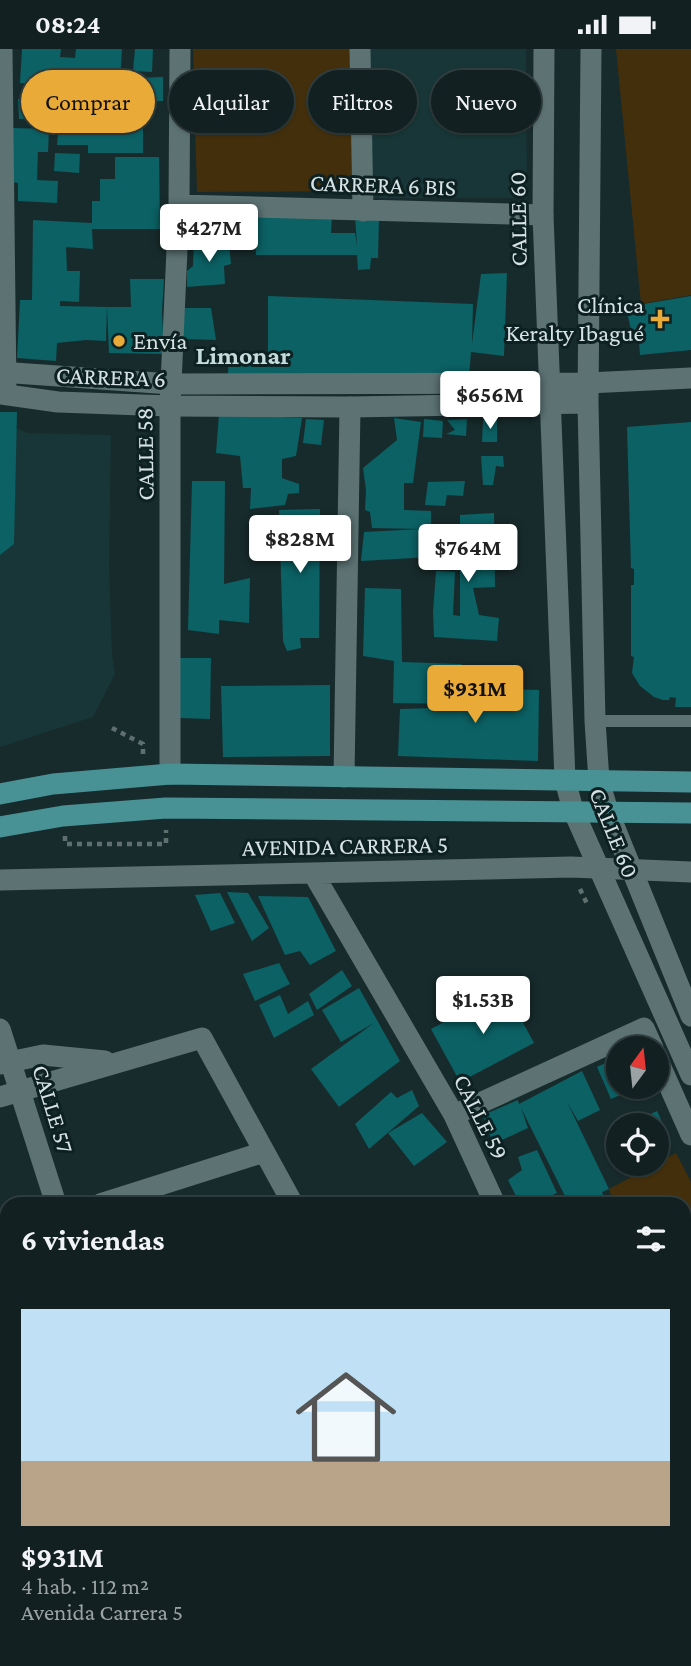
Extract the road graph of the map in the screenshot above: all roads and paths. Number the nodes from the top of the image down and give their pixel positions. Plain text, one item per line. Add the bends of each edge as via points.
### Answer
1 (2, 49) edge
2 (180, 49) edge
3 (360, 49) edge
4 (544, 49) edge
5 (591, 49) edge
6 (179, 205) junction
7 (363, 211) junction
8 (543, 215) junction
9 (3, 373) edge
10 (691, 379) edge
11 (171, 384) junction
12 (588, 393) junction
13 (3, 395) edge
14 (549, 395) junction
15 (170, 406) junction
16 (350, 407) junction
17 (595, 721) junction
18 (691, 721) edge
19 (112, 728) dead end
20 (143, 744) dead end
21 (170, 774) junction
22 (344, 777) junction
23 (565, 780) junction
24 (599, 781) junction
25 (691, 782) edge
26 (0, 794) edge
27 (166, 808) junction
28 (573, 810) junction
29 (608, 811) junction
30 (691, 813) edge
31 (0, 827) edge
32 (77, 834) dead end
33 (691, 872) edge
34 (313, 873) junction
35 (0, 880) edge
36 (689, 1012) edge
37 (0, 1030) edge
38 (627, 1036) edge
39 (648, 1036) edge
40 (606, 1045) edge
41 (119, 1062) junction
42 (6, 1063) edge
43 (691, 1075) edge
44 (669, 1085) edge
45 (10, 1094) edge
46 (454, 1115) junction
47 (691, 1135) edge
48 (264, 1152) junction
49 (53, 1197) edge
50 (122, 1197) edge
51 (289, 1197) edge
52 (492, 1197) edge

1 - 9 street
2 - 6 street, CALLE 58
3 - 7 street
4 - 8 street, CALLE 60
5 - 12 street, CALLE 60
6 - 7 street, CARRERA 6 BIS
6 - 11 street, CALLE 58
7 - 8 street, CARRERA 6 BIS
8 - 14 street, CALLE 60
9 - 11 street, CARRERA 6
9 - 13 street
10 - 12 street, CARRERA 6 via 636,382
11 - 14 street, CARRERA 6
11 - 15 street, CALLE 58
12 - 14 street, CARRERA 6
12 - 17 street, CALLE 60
13 - 15 street, CARRERA 6
14 - 16 street, CARRERA 6
14 - 23 street, CALLE 60
15 - 16 street, CARRERA 6
15 - 21 street, CALLE 58
16 - 22 street
17 - 18 lane
17 - 24 street, CALLE 60
19 - 20 path
21 - 22 main road
21 - 26 main road via 53,784
22 - 23 main road
23 - 24 main road
23 - 28 street, CALLE 60
24 - 25 main road
24 - 29 street, CALLE 60
27 - 28 main road, AVENIDA CARRERA 5
27 - 31 main road, AVENIDA CARRERA 5 via 63,816
27 - 32 path via 166,844 65,844 65,834
28 - 29 main road, AVENIDA CARRERA 5
28 - 43 street, CALLE 60
29 - 30 main road, AVENIDA CARRERA 5
29 - 36 street, CALLE 60
33 - 34 street, AVENIDA CARRERA 5 via 571,867
34 - 35 street, AVENIDA CARRERA 5
34 - 46 street, CALLE 59
37 - 42 street, CALLE 57
38 - 39 street via 644,1028
40 - 46 street
41 - 42 street via 43,1055
41 - 45 street
41 - 48 street via 202,1038
42 - 45 street, CALLE 57
44 - 47 street
45 - 49 street, CALLE 57
46 - 52 street, CALLE 59
48 - 50 street
48 - 51 street

